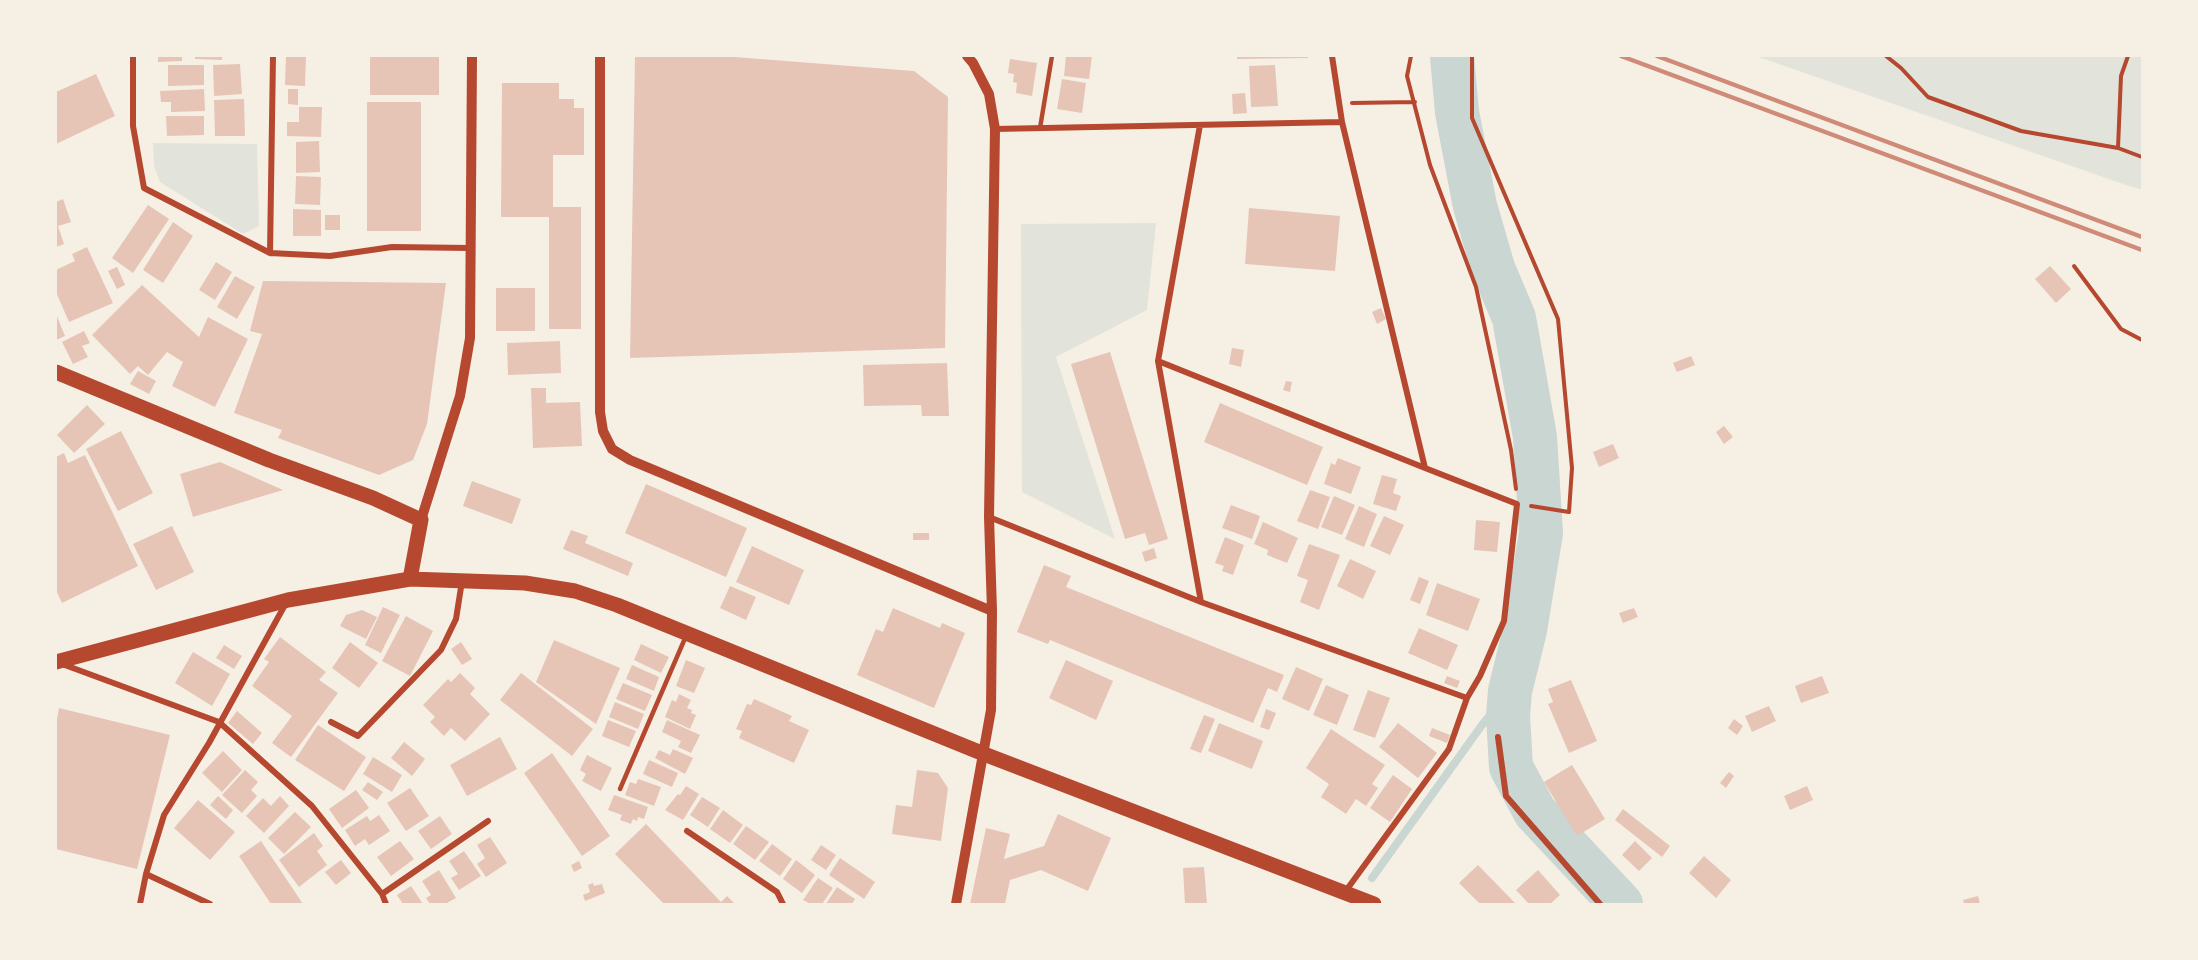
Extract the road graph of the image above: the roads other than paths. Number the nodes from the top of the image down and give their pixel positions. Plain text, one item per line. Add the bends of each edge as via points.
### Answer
1 (133, 56) edge
2 (273, 56) edge
3 (472, 56) edge
4 (600, 56) edge
5 (967, 56) edge
6 (1052, 56) edge
7 (1332, 56) edge
8 (1342, 122) junction
9 (1200, 125) junction
10 (1040, 128) junction
11 (995, 129) junction
12 (470, 248) junction
13 (270, 254) junction
14 (1158, 361) junction
15 (56, 372) edge
16 (1425, 468) junction
17 (988, 517) junction
18 (421, 520) junction
19 (410, 579) junction
20 (463, 580) junction
21 (288, 600) junction
22 (1201, 602) junction
23 (992, 611) junction
24 (687, 633) junction
25 (56, 662) edge
26 (1467, 698) junction
27 (219, 722) junction
28 (331, 722) dead end
29 (1498, 737) dead end
30 (984, 754) junction
31 (620, 789) dead end
32 (489, 821) dead end
33 (687, 831) dead end
34 (146, 874) junction
35 (1345, 893) junction
36 (382, 894) junction
37 (140, 904) edge
38 (210, 904) edge
39 (386, 904) edge
40 (783, 904) edge
41 (956, 904) edge
42 (1374, 904) edge
43 (1600, 904) edge

1 - 13 street via 133,126 144,188
2 - 13 street
3 - 12 street
4 - 23 street via 600,412 603,432 612,449 630,460
5 - 11 street via 989,94
6 - 10 lane
7 - 8 street
8 - 9 street
8 - 16 street
9 - 10 street
9 - 14 street
10 - 11 street
11 - 17 street
12 - 13 street via 392,247 330,256
12 - 18 street via 470,338 460,396
14 - 16 street
14 - 22 street
15 - 18 main road
16 - 26 street via 1517,504 1504,621
17 - 22 street
17 - 23 street
18 - 19 main road
19 - 20 main road
19 - 21 main road
20 - 24 main road via 525,583 575,591
20 - 28 street via 456,619 441,650 358,736
21 - 25 main road
21 - 27 street
22 - 26 street
23 - 30 street via 991,710
24 - 30 main road
24 - 31 lane
25 - 27 street
26 - 35 street via 1449,750
27 - 34 street via 164,815
27 - 36 street via 312,806
29 - 43 street via 1506,796
30 - 35 main road
30 - 41 street
32 - 36 street
33 - 40 street via 777,892
34 - 37 street
34 - 38 street
35 - 42 main road
36 - 39 street

